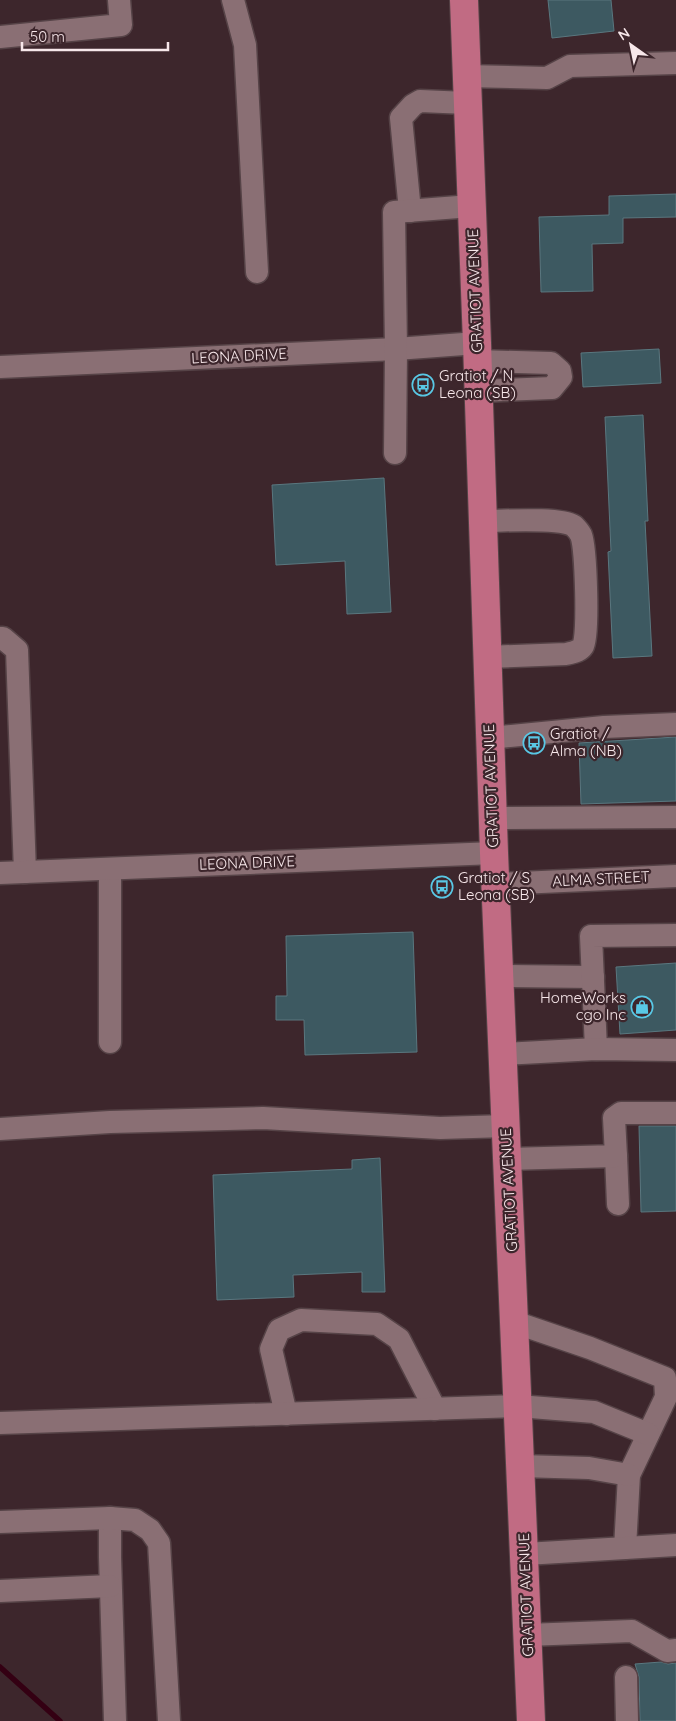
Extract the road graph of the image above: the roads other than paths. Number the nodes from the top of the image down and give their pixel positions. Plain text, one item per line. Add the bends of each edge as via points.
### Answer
1 (119, 0) edge
2 (233, 0) edge
3 (464, 0) edge
4 (0, 37) edge
5 (676, 63) edge
6 (466, 76) junction
7 (468, 103) junction
8 (471, 206) junction
9 (410, 211) junction
10 (257, 272) dead end
11 (396, 349) junction
12 (477, 352) junction
13 (0, 367) edge
14 (478, 391) junction
15 (395, 453) dead end
16 (482, 521) junction
17 (0, 638) edge
18 (487, 657) junction
19 (676, 724) edge
20 (490, 738) junction
21 (676, 817) edge
22 (492, 818) junction
23 (494, 853) junction
24 (110, 869) junction
25 (25, 872) junction
26 (0, 873) edge
27 (676, 876) edge
28 (496, 884) junction
29 (676, 935) edge
30 (500, 976) junction
31 (593, 977) junction
32 (110, 1042) dead end
33 (596, 1049) junction
34 (676, 1050) edge
35 (503, 1054) junction
36 (676, 1113) edge
37 (506, 1126) junction
38 (0, 1129) edge
39 (616, 1156) junction
40 (507, 1160) junction
41 (618, 1204) dead end
42 (514, 1322) junction
43 (518, 1406) junction
44 (435, 1409) junction
45 (286, 1414) junction
46 (0, 1423) edge
47 (648, 1434) junction
48 (521, 1466) junction
49 (629, 1475) junction
50 (110, 1518) junction
51 (0, 1522) edge
52 (676, 1545) edge
53 (625, 1548) junction
54 (525, 1554) junction
55 (110, 1586) junction
56 (0, 1591) edge
57 (528, 1635) junction
58 (676, 1650) edge
59 (626, 1677) dead end
60 (115, 1721) edge
61 (169, 1721) edge
62 (531, 1721) edge
63 (628, 1721) edge

1 - 4 street via 121,25
2 - 10 street via 246,44
3 - 6 main road, GRATIOT AVENUE
5 - 6 street via 570,66 547,78
6 - 7 main road, GRATIOT AVENUE
7 - 8 main road, GRATIOT AVENUE
7 - 9 street via 420,101 401,118
8 - 9 street
8 - 12 main road, GRATIOT AVENUE
9 - 11 street via 394,212
11 - 12 street, LEONA DRIVE
11 - 13 street, LEONA DRIVE
11 - 15 street
12 - 14 main road, GRATIOT AVENUE
12 - 14 street, LEONA DRIVE via 551,364 560,371 561,377 552,388
14 - 16 main road, GRATIOT AVENUE
16 - 18 main road, GRATIOT AVENUE
16 - 18 street via 562,522 575,527 581,535 586,573 586,633 584,645 578,651
17 - 25 street via 17,650
18 - 20 main road, GRATIOT AVENUE
19 - 20 street
20 - 22 main road, GRATIOT AVENUE
21 - 22 street
22 - 23 main road, GRATIOT AVENUE
23 - 24 street, LEONA DRIVE
23 - 28 main road, GRATIOT AVENUE
24 - 25 street, LEONA DRIVE
24 - 32 street
25 - 26 street, LEONA DRIVE
27 - 28 street, ALMA STREET
28 - 30 main road, GRATIOT AVENUE
29 - 31 street via 591,936
30 - 31 street
30 - 35 main road, GRATIOT AVENUE
31 - 33 street
33 - 34 street
33 - 35 street
35 - 37 main road, GRATIOT AVENUE
36 - 39 street via 617,1115 614,1118
37 - 38 street via 440,1128 263,1118
37 - 40 main road, GRATIOT AVENUE
39 - 40 street
39 - 41 street
40 - 42 main road, GRATIOT AVENUE
42 - 43 main road, GRATIOT AVENUE
42 - 47 street via 665,1378 666,1397
43 - 44 street
43 - 47 street via 594,1412
43 - 48 main road, GRATIOT AVENUE
44 - 45 street
44 - 45 street via 399,1339 377,1324 301,1320 279,1330 271,1349
45 - 46 street
47 - 49 street
48 - 49 street via 589,1468
48 - 54 main road, GRATIOT AVENUE
49 - 53 street
50 - 51 street
50 - 55 street
50 - 61 street via 135,1520 150,1530 159,1543
52 - 53 street
53 - 54 street
54 - 57 main road, GRATIOT AVENUE
55 - 56 street
55 - 60 street
57 - 58 street via 632,1630 667,1651
57 - 62 main road, GRATIOT AVENUE
59 - 63 street

